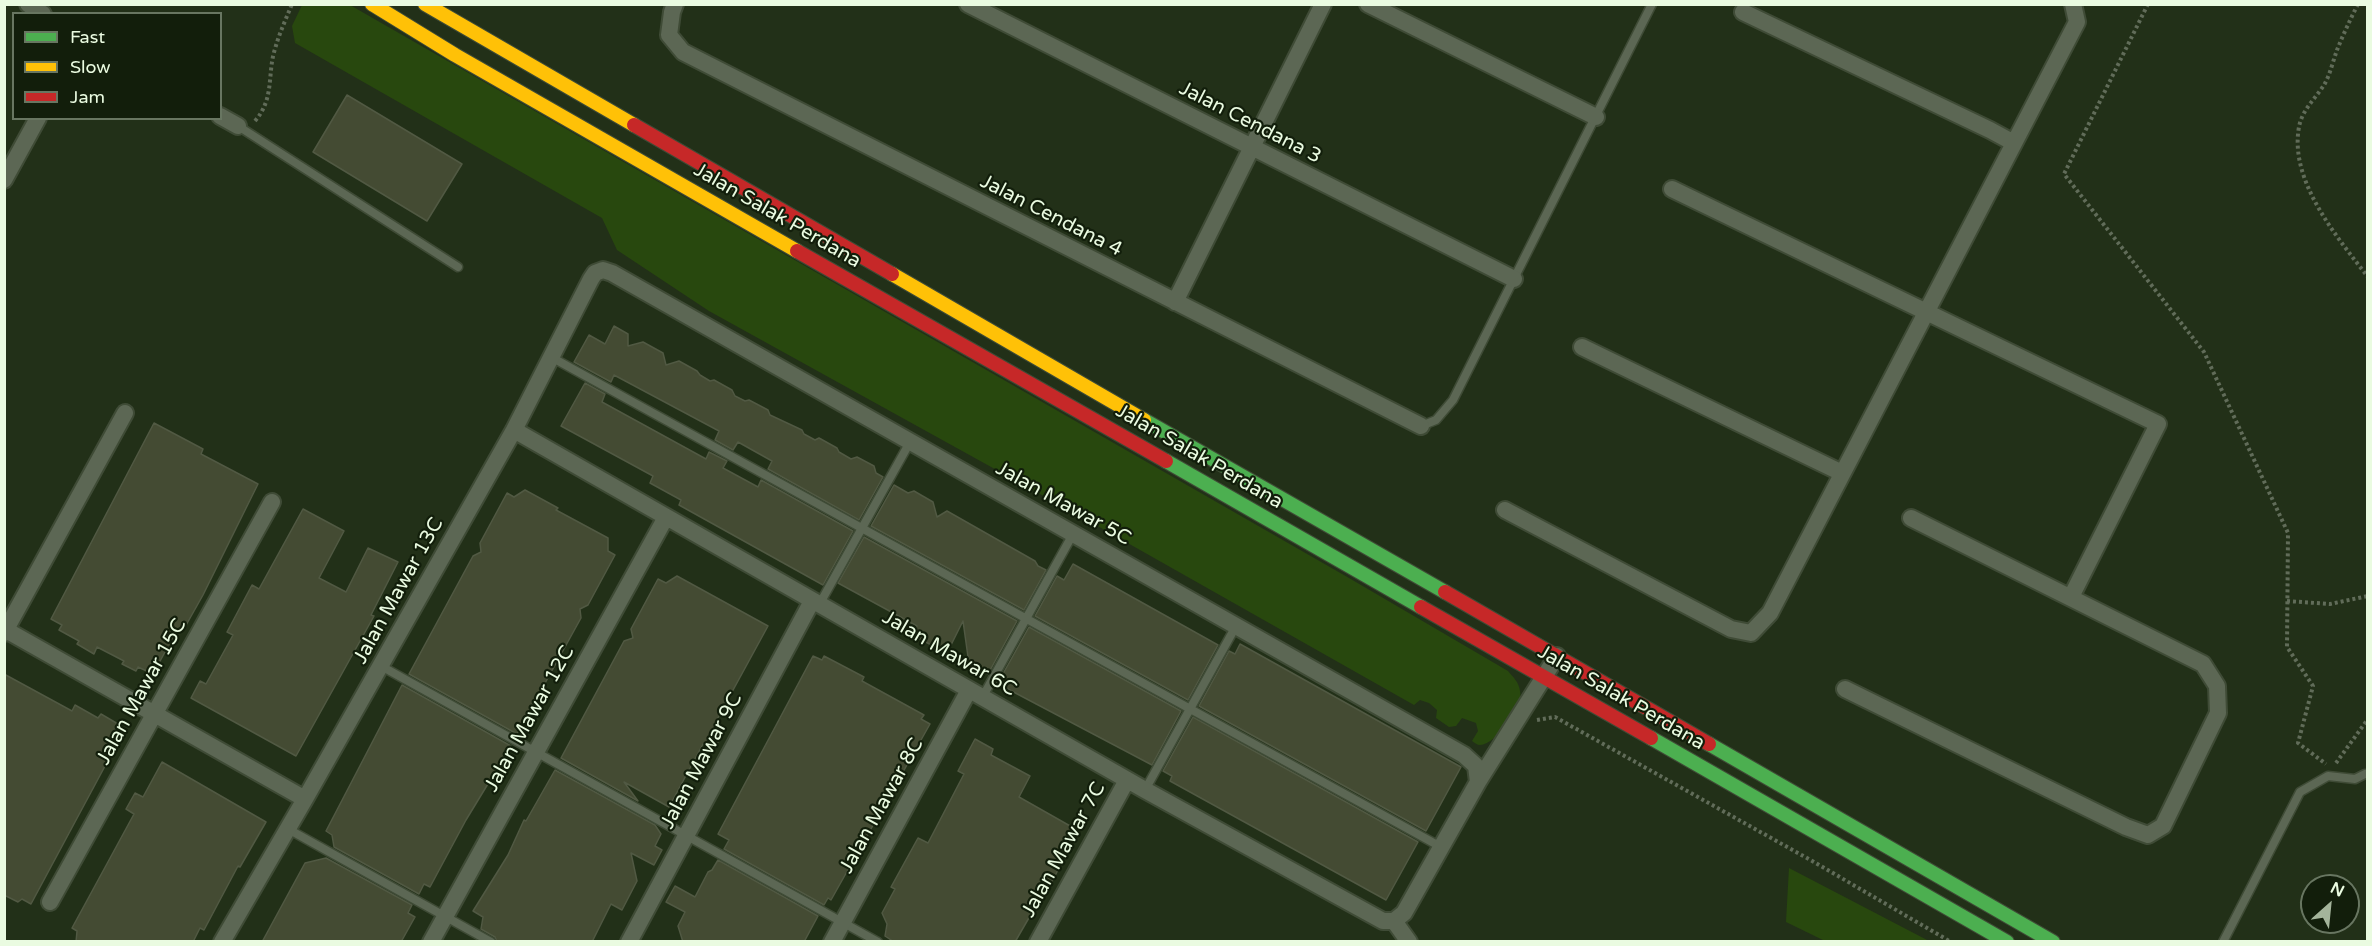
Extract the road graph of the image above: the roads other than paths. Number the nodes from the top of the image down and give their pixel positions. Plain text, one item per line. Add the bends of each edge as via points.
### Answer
1 (372, 4) edge
2 (425, 4) edge
3 (675, 4) edge
4 (968, 4) edge
5 (1323, 4) edge
6 (1368, 4) edge
7 (1652, 4) edge
8 (2073, 4) edge
9 (1743, 12) dead end
10 (222, 117) edge
11 (1596, 117) junction
12 (37, 120) edge
13 (238, 126) joint
14 (2014, 143) junction
15 (1252, 147) junction
16 (4, 180) edge
17 (1672, 189) dead end
18 (458, 267) dead end
19 (612, 273) joint
20 (1514, 279) junction
21 (1175, 302) junction
22 (1926, 312) junction
23 (1582, 347) dead end
24 (551, 357) junction
25 (125, 413) dead end
26 (1420, 426) joint
27 (514, 430) junction
28 (910, 442) junction
29 (1842, 473) junction
30 (272, 502) dead end
31 (1505, 510) dead end
32 (666, 517) junction
33 (1911, 518) dead end
34 (862, 528) junction
35 (1073, 534) junction
36 (2071, 597) junction
37 (816, 603) junction
38 (1026, 619) junction
39 (1236, 626) junction
40 (5, 631) edge
41 (1557, 656) junction
42 (381, 666) junction
43 (1544, 677) junction
44 (1845, 688) dead end
45 (976, 694) junction
46 (1190, 709) junction
47 (154, 713) junction
48 (536, 752) junction
49 (2364, 774) dead end
50 (1127, 780) junction
51 (1478, 782) junction
52 (1145, 790) junction
53 (305, 799) junction
54 (288, 829) junction
55 (686, 835) junction
56 (1441, 847) junction
57 (50, 902) dead end
58 (445, 916) junction
59 (1394, 921) junction
60 (842, 922) junction
61 (222, 942) edge
62 (431, 942) edge
63 (491, 942) edge
64 (629, 942) edge
65 (832, 942) edge
66 (878, 942) edge
67 (1038, 942) edge
68 (1409, 942) edge
69 (2007, 942) edge
70 (2053, 942) edge
71 (2223, 942) edge

1 - 43 street, Jalan Salak Perdana via 465,61
2 - 41 street, Jalan Salak Perdana
3 - 21 street, Jalan Cendana 4 via 669,34 683,52
4 - 15 street, Jalan Cendana 3
5 - 15 street
6 - 11 street
7 - 11 lane
8 - 14 street via 2077,22
9 - 14 street
10 - 13 street
11 - 20 lane
12 - 16 street
13 - 18 lane
14 - 22 street
15 - 20 street, Jalan Cendana 3
15 - 21 street
17 - 22 street
19 - 24 street, Jalan Mawar 13C via 595,273
19 - 28 street, Jalan Mawar 5C
20 - 26 lane via 1453,400 1436,420
21 - 26 street, Jalan Cendana 4
22 - 29 street
22 - 36 street via 2158,424
23 - 29 street
24 - 27 street, Jalan Mawar 13C
24 - 34 lane
25 - 40 street
27 - 32 street, Jalan Mawar 6C
27 - 42 street, Jalan Mawar 13C
28 - 34 lane
28 - 35 street, Jalan Mawar 5C
29 - 31 street via 1770,613 1751,633 1731,629
30 - 47 street, Jalan Mawar 15C
32 - 37 street, Jalan Mawar 6C
32 - 48 street, Jalan Mawar 12C
33 - 36 street
34 - 37 lane
34 - 38 lane
35 - 38 lane
35 - 39 street, Jalan Mawar 5C
36 - 44 street via 2203,664 2217,686 2218,713 2163,826 2148,835
37 - 45 street, Jalan Mawar 6C
37 - 55 street, Jalan Mawar 9C
38 - 45 lane
38 - 46 lane
39 - 46 lane
39 - 51 street, Jalan Mawar 5C via 1464,755 1476,766
40 - 47 street
41 - 43 street
41 - 70 street, Jalan Salak Perdana
42 - 48 lane
42 - 53 street, Jalan Mawar 13C
43 - 51 street
43 - 69 street, Jalan Salak Perdana
45 - 50 street, Jalan Mawar 6C
45 - 60 street, Jalan Mawar 8C
46 - 52 lane
46 - 56 lane
47 - 53 street
47 - 57 street, Jalan Mawar 15C
48 - 55 lane
48 - 58 street, Jalan Mawar 12C
49 - 71 lane via 2355,779 2328,776 2300,792
50 - 52 street, Jalan Mawar 6C
50 - 67 street, Jalan Mawar 7C
51 - 56 street
52 - 59 street, Jalan Mawar 6C via 1364,913
53 - 54 street, Jalan Mawar 13C
54 - 58 lane
54 - 61 street, Jalan Mawar 13C
55 - 60 lane
55 - 64 street, Jalan Mawar 9C
56 - 59 street via 1404,913
58 - 62 street, Jalan Mawar 12C
58 - 63 lane
59 - 68 street
60 - 65 street, Jalan Mawar 8C
60 - 66 lane

